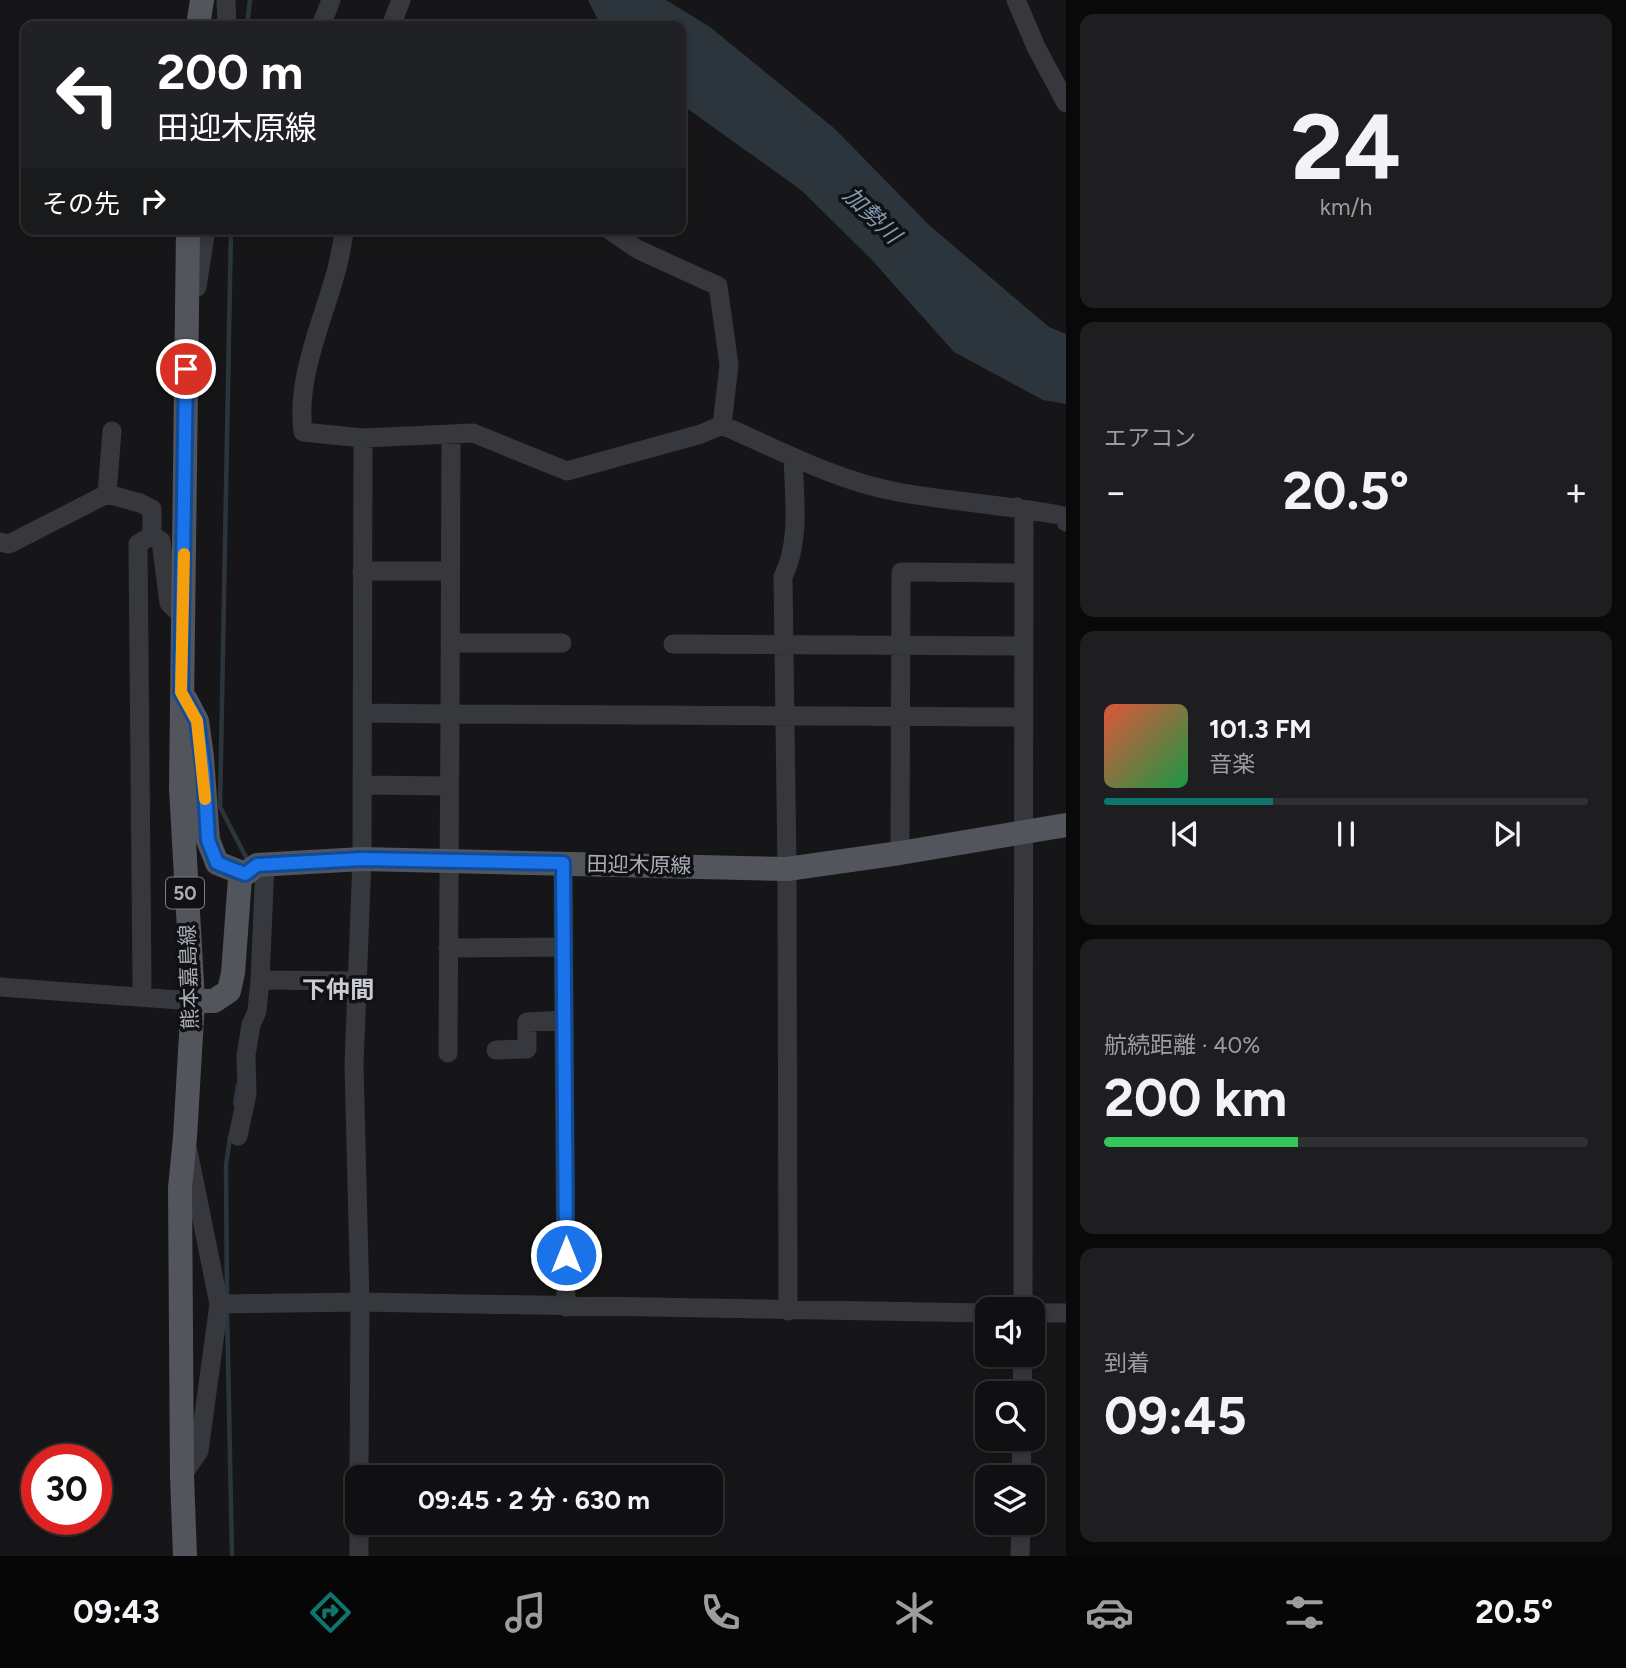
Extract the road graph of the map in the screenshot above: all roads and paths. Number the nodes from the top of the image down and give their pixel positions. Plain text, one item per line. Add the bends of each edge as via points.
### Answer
1 (202, 0) edge
2 (226, 0) edge
3 (331, 0) edge
4 (401, 0) edge
5 (1016, 0) edge
6 (199, 21) edge
7 (227, 21) edge
8 (323, 21) edge
9 (393, 21) edge
10 (1066, 103) edge
11 (188, 235) edge
12 (205, 235) edge
13 (344, 235) edge
14 (617, 235) edge
15 (186, 321) junction
16 (722, 425) junction
17 (112, 431) dead end
18 (451, 436) junction
19 (363, 438) junction
20 (793, 457) junction
21 (107, 494) junction
22 (1017, 507) junction
23 (1066, 522) edge
24 (152, 535) junction
25 (0, 542) edge
26 (362, 571) junction
27 (450, 571) junction
28 (1023, 573) junction
29 (183, 616) junction
30 (450, 643) junction
31 (562, 643) dead end
32 (673, 644) dead end
33 (784, 644) junction
34 (901, 646) junction
35 (1023, 646) junction
36 (181, 692) junction
37 (362, 713) junction
38 (450, 714) junction
39 (785, 716) junction
40 (901, 717) junction
41 (1023, 717) junction
42 (362, 785) junction
43 (449, 786) junction
44 (1066, 825) edge
45 (1022, 834) junction
46 (900, 853) junction
47 (362, 859) junction
48 (449, 861) junction
49 (563, 863) junction
50 (256, 868) junction
51 (787, 869) junction
52 (564, 947) junction
53 (448, 948) junction
54 (260, 980) junction
55 (357, 981) junction
56 (142, 985) dead end
57 (0, 987) edge
58 (184, 1000) junction
59 (564, 1020) junction
60 (496, 1050) dead end
61 (448, 1054) dead end
62 (237, 1136) dead end
63 (186, 1137) junction
64 (1023, 1297) edge
65 (360, 1302) junction
66 (219, 1304) junction
67 (566, 1307) junction
68 (788, 1311) junction
69 (975, 1313) edge
70 (1045, 1313) edge
71 (1066, 1314) edge
72 (359, 1465) edge
73 (182, 1476) junction
74 (359, 1535) edge
75 (1021, 1535) edge
76 (185, 1556) edge
77 (359, 1556) edge
78 (1020, 1556) edge

1 - 6 main road
2 - 7 street
3 - 8 street
4 - 9 street
5 - 10 street
11 - 15 main road, 熊本嘉島線 / 50
12 - 15 street via 196,295
13 - 19 street via 306,380 302,422 303,432
14 - 16 street via 718,286 729,365
15 - 29 main road, 熊本嘉島線 / 50
16 - 18 street via 568,471 473,433
16 - 20 street
17 - 21 street
18 - 19 street
18 - 27 street
19 - 26 street
20 - 22 street via 897,491
20 - 33 street via 794,543 783,577
21 - 24 street via 152,509
21 - 25 street via 9,544
22 - 23 street via 1063,516
22 - 28 street via 1024,516
24 - 29 street via 161,541 169,603
24 - 56 street via 138,544
26 - 27 street
26 - 37 street
27 - 30 street
28 - 34 street via 901,572
28 - 35 street
29 - 36 main road, 熊本嘉島線 / 50
30 - 31 street
30 - 38 street
32 - 33 street
33 - 34 street
33 - 39 street
34 - 35 street
34 - 40 street
35 - 41 street
36 - 50 main road via 197,721 208,840 217,863
36 - 58 main road, 熊本嘉島線 / 50
37 - 38 street
37 - 42 street
38 - 39 street
38 - 43 street
39 - 40 street
39 - 51 street
40 - 41 street
40 - 46 street
41 - 45 street
42 - 43 street
42 - 47 street
43 - 48 street
44 - 45 main road, 田迎木原線
45 - 46 main road, 田迎木原線
45 - 64 street
46 - 51 main road, 田迎木原線
47 - 48 main road, 田迎木原線
47 - 50 main road, 田迎木原線
47 - 55 street
48 - 49 main road, 田迎木原線
48 - 53 street
49 - 51 main road, 田迎木原線
49 - 52 street
50 - 54 street
50 - 58 main road via 240,878 229,991 214,1001
51 - 68 street
52 - 53 street
52 - 59 street
53 - 61 street
54 - 55 street
54 - 62 street via 246,1055 247,1094
55 - 65 street via 354,1065
57 - 58 street
58 - 63 main road, 熊本嘉島線 / 50
59 - 60 street via 527,1021 527,1049
59 - 67 street
63 - 66 street
63 - 73 main road, 熊本嘉島線 / 50 via 180,1188
65 - 66 street
65 - 67 street
65 - 72 street
66 - 73 street via 199,1451
67 - 68 street
68 - 69 street
70 - 71 street
73 - 76 main road, 熊本嘉島線 / 50
74 - 77 street
75 - 78 street

